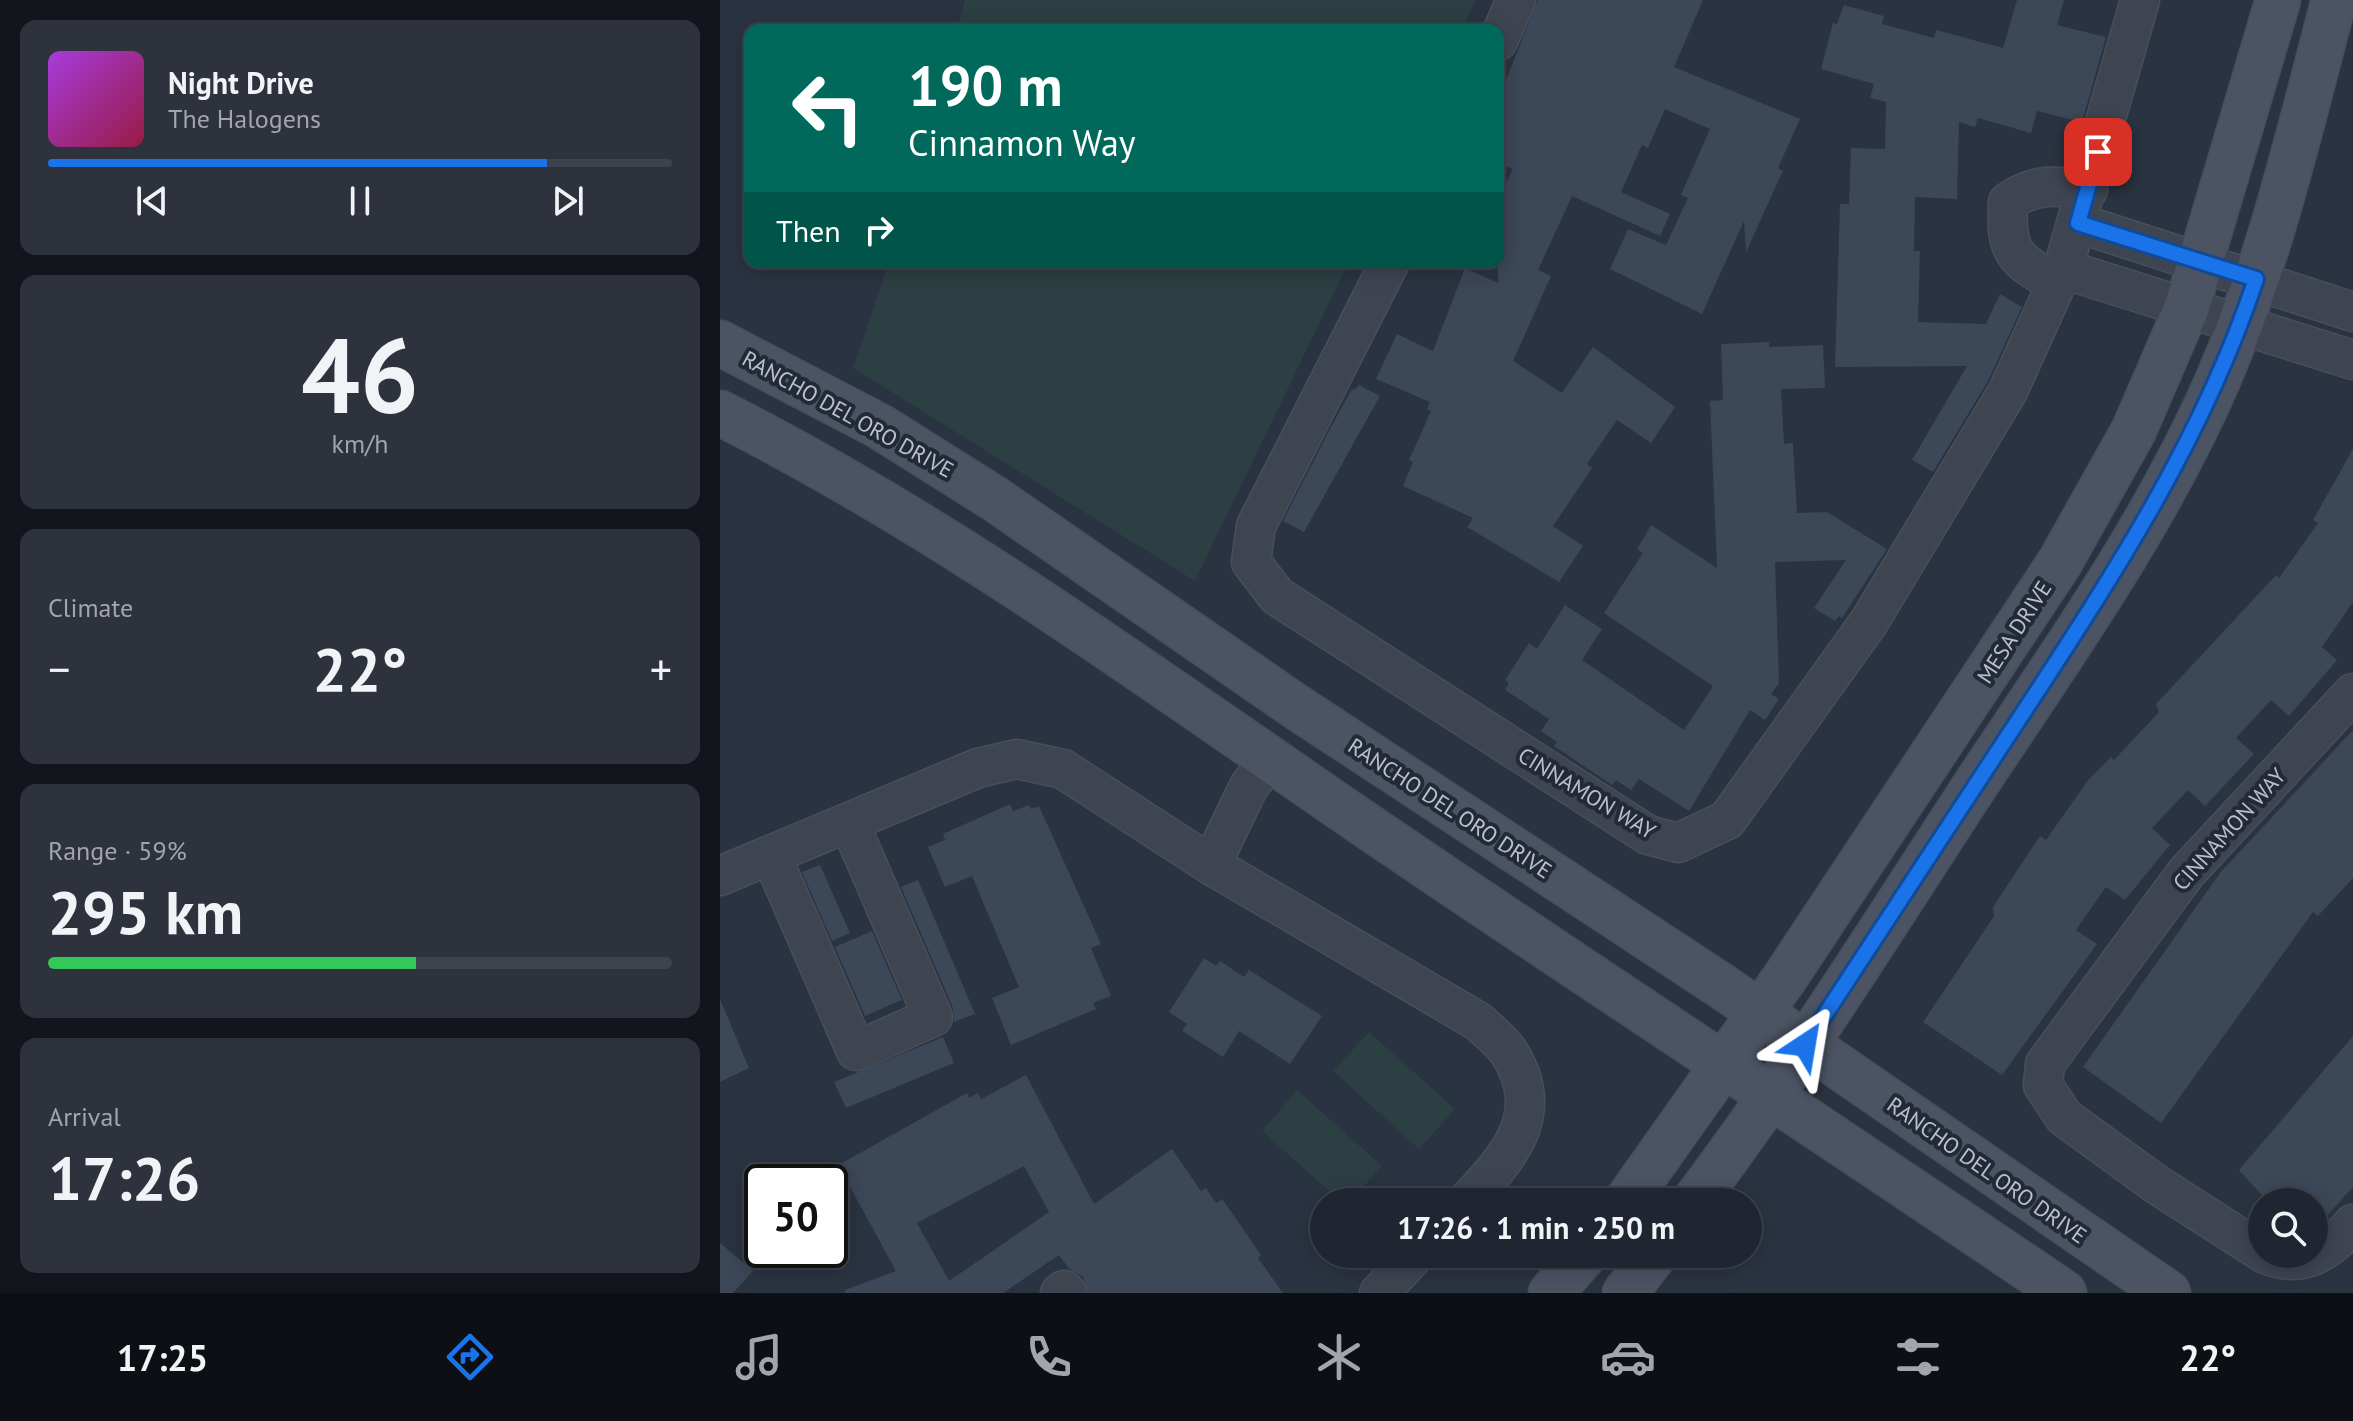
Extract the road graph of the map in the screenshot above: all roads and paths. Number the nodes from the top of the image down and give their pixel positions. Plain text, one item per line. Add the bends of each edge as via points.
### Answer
1 (1516, 0) edge
2 (2140, 0) edge
3 (2278, 0) edge
4 (2334, 0) edge
5 (1504, 27) edge
6 (2083, 206) junction
7 (2202, 261) junction
8 (1387, 268) edge
9 (2060, 275) junction
10 (2256, 279) junction
11 (2187, 307) junction
12 (2353, 312) edge
13 (2241, 322) junction
14 (720, 343) edge
15 (2353, 360) edge
16 (720, 413) edge
17 (1086, 635) junction
18 (2353, 693) edge
19 (1295, 706) junction
20 (1270, 760) junction
21 (1417, 785) junction
22 (849, 822) junction
23 (771, 855) junction
24 (1211, 865) junction
25 (720, 876) edge
26 (1760, 1014) junction
27 (1805, 1045) junction
28 (1725, 1064) junction
29 (1772, 1095) junction
30 (1480, 1188) edge
31 (1636, 1188) edge
32 (1704, 1188) edge
33 (2353, 1224) edge
34 (2248, 1243) edge
35 (2328, 1247) edge
36 (1403, 1268) edge
37 (1573, 1268) edge
38 (1644, 1268) edge
39 (1060, 1293) edge
40 (1067, 1293) edge
41 (1379, 1293) edge
42 (1551, 1293) edge
43 (1625, 1293) edge
44 (2064, 1293) edge
45 (2168, 1293) edge

1 - 5 street
2 - 6 street, CINNAMON WAY
3 - 7 main road, MESA DRIVE
4 - 10 main road
6 - 7 street
6 - 9 street, CINNAMON WAY
6 - 9 street via 2052,185 2022,192 2008,202 2006,233 2012,251 2026,267
7 - 10 street
7 - 11 main road, MESA DRIVE
8 - 9 street, CINNAMON WAY via 1256,526 1251,562 1277,596 1648,835 1678,843 1727,820 1869,622 2008,391
9 - 11 street
10 - 12 street
10 - 13 main road
11 - 13 street
11 - 26 main road, MESA DRIVE via 2134,430 2060,562
13 - 15 street
13 - 27 main road via 2167,485 2114,574
14 - 19 main road, RANCHO DEL ORO DRIVE via 879,426 995,499
16 - 17 main road via 807,457 938,536
17 - 19 main road via 1246,713 1281,719
17 - 20 main road
18 - 34 street, CINNAMON WAY via 2186,873 2045,1064 2043,1085 2064,1117
19 - 21 main road, RANCHO DEL ORO DRIVE
20 - 21 main road via 1287,753 1317,752
20 - 24 street via 1249,786
20 - 28 main road
21 - 26 main road, RANCHO DEL ORO DRIVE
22 - 23 street
22 - 23 street via 933,1017 856,1051
22 - 24 street via 978,768 1017,759 1063,769
23 - 25 street
24 - 30 street via 1479,1022 1510,1053 1524,1089 1523,1131
26 - 27 main road, RANCHO DEL ORO DRIVE
26 - 28 main road, MESA DRIVE
27 - 29 main road
27 - 45 main road, RANCHO DEL ORO DRIVE
28 - 29 main road
28 - 31 main road, MESA DRIVE
29 - 32 main road
29 - 44 main road
33 - 35 street
36 - 41 street
37 - 42 main road
38 - 43 main road
39 - 40 street

